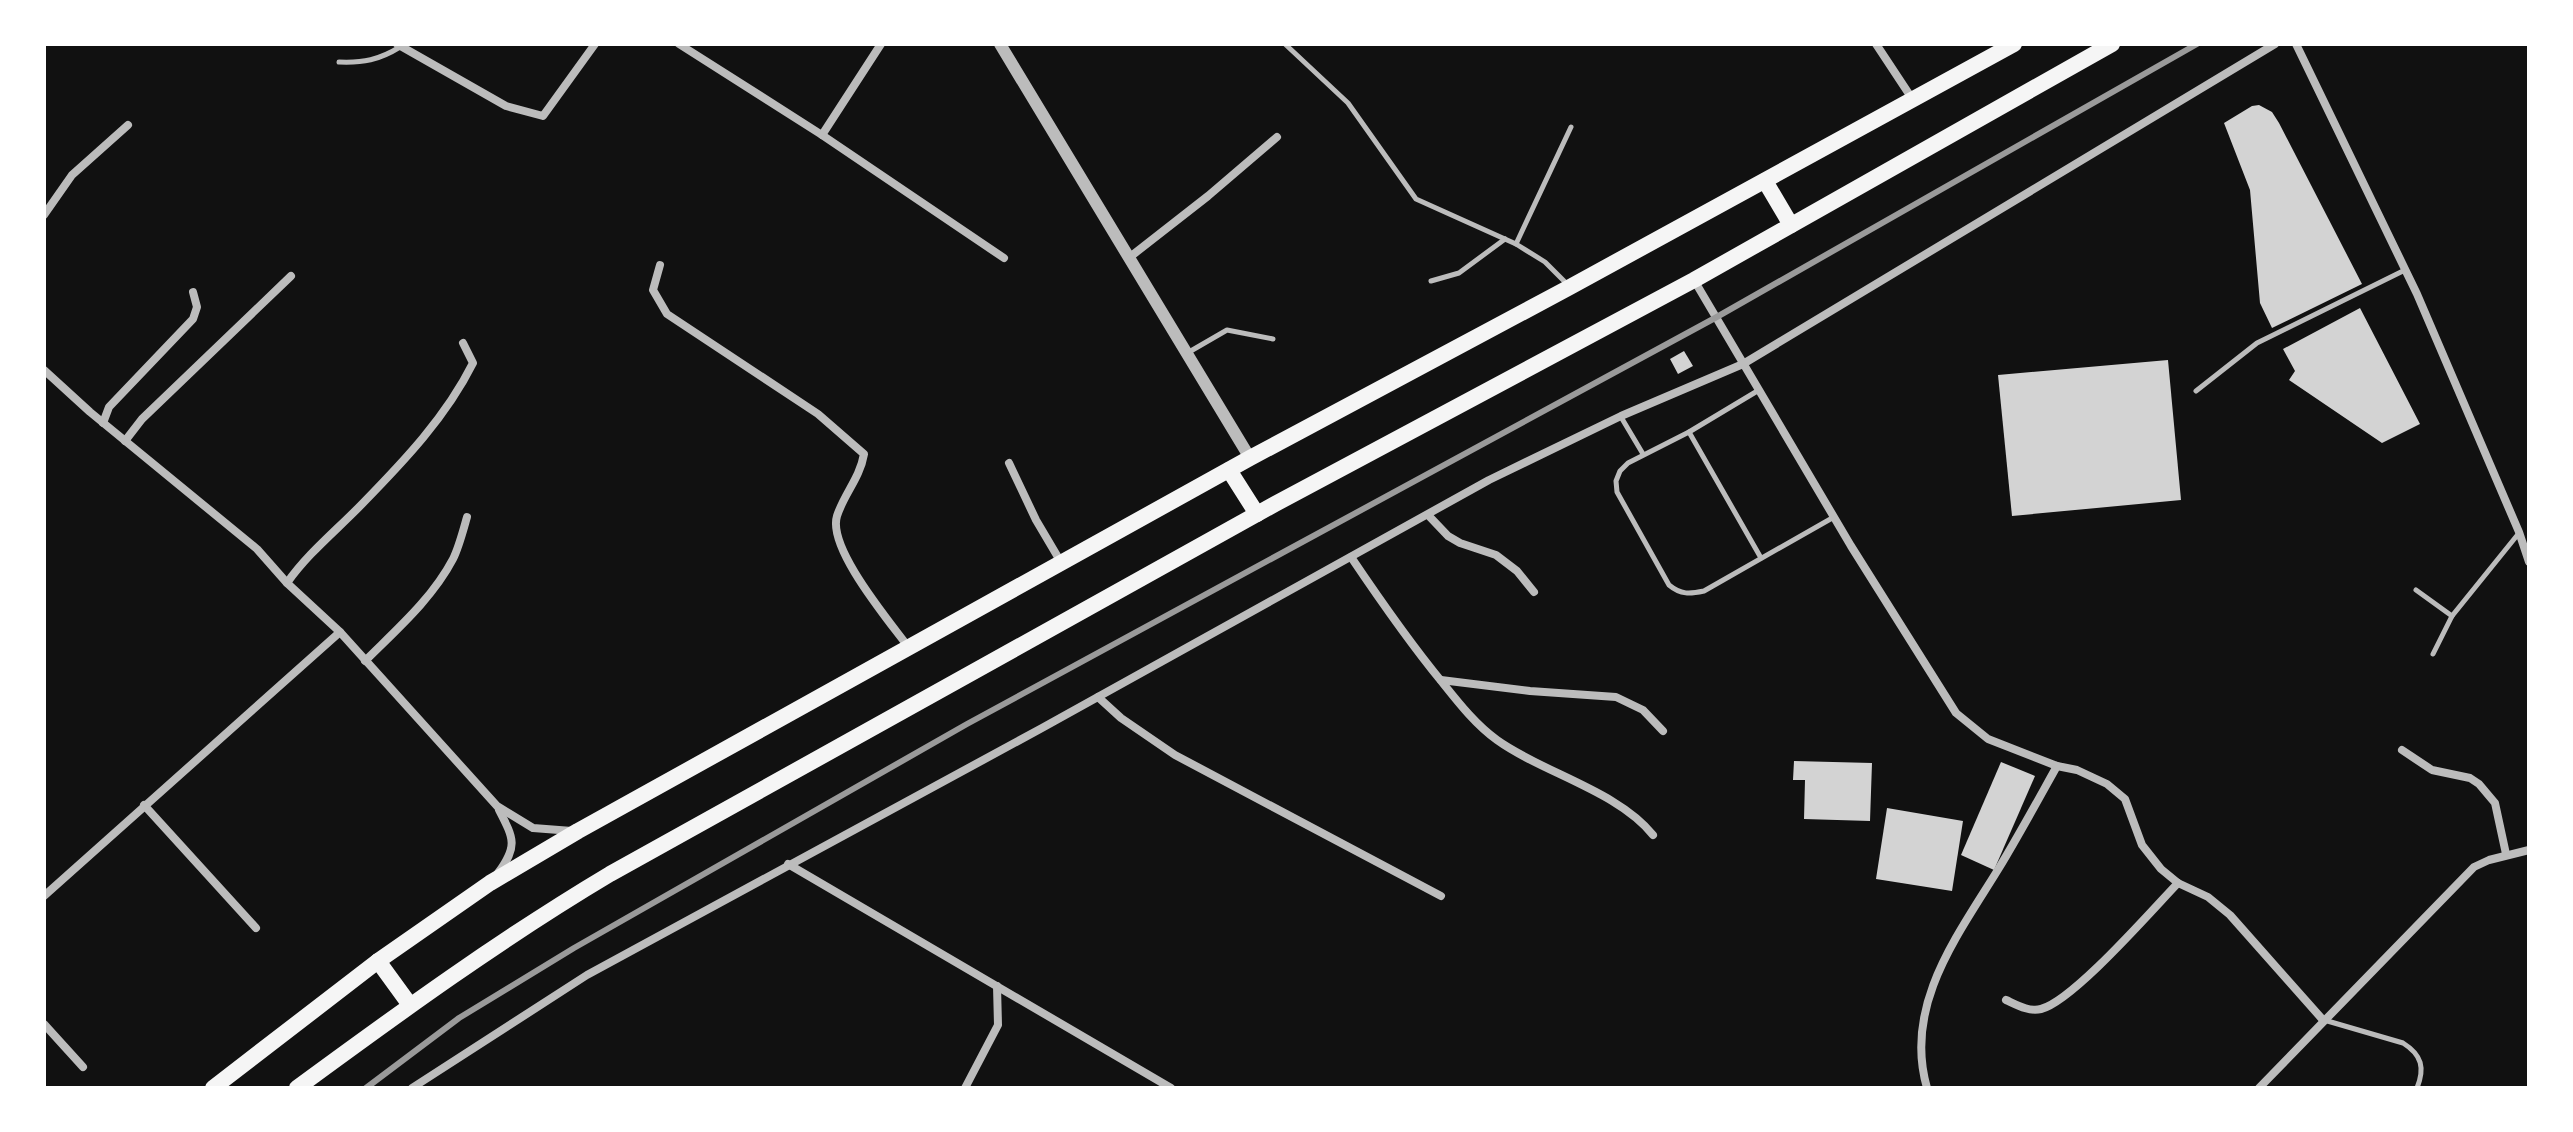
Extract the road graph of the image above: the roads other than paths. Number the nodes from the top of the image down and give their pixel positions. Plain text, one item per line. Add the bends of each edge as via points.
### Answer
1 (595, 44) edge
2 (679, 44) edge
3 (881, 44) edge
4 (1000, 44) edge
5 (1285, 44) edge
6 (1876, 44) edge
7 (2014, 44) edge
8 (2112, 44) edge
9 (2275, 44) edge
10 (2296, 44) edge
11 (398, 45) edge
12 (339, 62) dead end
13 (1913, 100) junction
14 (128, 125) dead end
15 (1571, 127) dead end
16 (822, 135) junction
17 (1277, 137) dead end
18 (1765, 181) junction
19 (44, 215) edge
20 (1791, 225) junction
21 (1505, 239) junction
22 (1516, 244) junction
23 (1130, 257) junction
24 (1004, 258) dead end
25 (660, 265) dead end
26 (2405, 270) junction
27 (291, 276) dead end
28 (1694, 280) junction
29 (1431, 281) dead end
30 (1570, 287) junction
31 (193, 292) dead end
32 (1273, 339) dead end
33 (463, 343) dead end
34 (1188, 352) junction
35 (1743, 364) junction
36 (44, 370) edge
37 (1759, 389) junction
38 (2196, 391) dead end
39 (1621, 416) junction
40 (103, 423) junction
41 (1689, 432) junction
42 (125, 441) junction
43 (1643, 454) junction
44 (1250, 458) junction
45 (1009, 463) dead end
46 (1229, 470) junction
47 (1257, 514) junction
48 (1428, 515) junction
49 (467, 517) dead end
50 (1834, 517) junction
51 (2519, 532) junction
52 (1351, 557) junction
53 (1761, 558) junction
54 (2529, 562) edge
55 (1062, 564) junction
56 (287, 583) junction
57 (2416, 590) dead end
58 (1534, 592) dead end
59 (2452, 616) junction
60 (340, 632) junction
61 (909, 648) junction
62 (2433, 654) dead end
63 (365, 661) junction
64 (1440, 680) junction
65 (1098, 697) junction
66 (1663, 731) dead end
67 (2402, 750) dead end
68 (2057, 766) junction
69 (144, 805) junction
70 (497, 806) junction
71 (578, 831) junction
72 (1653, 835) dead end
73 (2529, 850) edge
74 (2506, 854) junction
75 (788, 864) junction
76 (490, 883) junction
77 (2178, 883) junction
78 (44, 896) edge
79 (1441, 896) dead end
80 (256, 928) dead end
81 (378, 961) junction
82 (997, 986) junction
83 (2006, 1000) dead end
84 (410, 1005) junction
85 (2323, 1020) junction
86 (44, 1024) edge
87 (83, 1067) dead end
88 (213, 1088) edge
89 (297, 1088) edge
90 (412, 1088) edge
91 (965, 1088) edge
92 (1171, 1088) edge
93 (1927, 1088) edge
94 (2259, 1088) edge
95 (2417, 1088) edge

1 - 11 street via 543,116 506,106
2 - 16 street
3 - 16 street
4 - 23 street
5 - 21 lane via 1348,103 1416,199
6 - 13 street
7 - 13 highway
8 - 20 highway
9 - 35 street
10 - 26 street
11 - 12 lane via 383,57
13 - 18 highway
14 - 19 street via 72,175
15 - 22 lane
16 - 24 street
17 - 23 street
18 - 20 highway
18 - 30 highway
20 - 28 highway
21 - 22 lane
21 - 29 lane via 1459,273
22 - 30 lane
23 - 34 street
25 - 61 street via 653,290 667,314 818,414 864,454 835,533 858,580
26 - 38 lane via 2257,343
26 - 51 street
27 - 42 street
28 - 35 street
28 - 47 highway
30 - 44 highway
31 - 40 street via 193,319 109,407
32 - 34 lane via 1227,330
33 - 56 street via 473,363 436,423
34 - 44 street
35 - 37 street
35 - 39 street
36 - 40 street
37 - 41 lane
37 - 50 street
39 - 43 lane
39 - 48 street
40 - 42 street
41 - 43 lane
41 - 53 lane
42 - 56 street via 257,549
43 - 53 lane via 1620,471 1617,492 1678,593 1704,591
44 - 46 highway
45 - 55 street
46 - 47 highway
46 - 55 highway
47 - 84 highway via 610,874
48 - 52 street
48 - 58 street via 1448,536 1496,555
49 - 63 street via 444,574
50 - 53 lane
50 - 68 street via 1956,713 1988,739
51 - 54 street
51 - 59 lane
52 - 64 street
52 - 65 street
55 - 61 highway
56 - 60 street
57 - 59 lane
59 - 62 lane
60 - 63 street
60 - 69 street
61 - 71 highway
63 - 70 street
64 - 66 street via 1616,697 1643,710
64 - 72 street via 1496,740 1620,805
65 - 75 street
65 - 79 street via 1175,755
67 - 74 street via 2432,770 2479,784 2495,803
68 - 77 street via 2092,775 2125,799 2142,845
68 - 93 street via 1948,950 1929,993 1922,1038
69 - 78 street
69 - 80 street
70 - 71 street via 533,828
70 - 76 street via 512,835 512,849
71 - 76 highway
73 - 74 street
74 - 85 street via 2464,876
75 - 82 street
75 - 90 street via 587,975
76 - 81 highway
77 - 83 street via 2051,1006 2038,1010
77 - 85 street via 2230,915
81 - 84 highway
81 - 88 highway
82 - 91 street via 998,1025
82 - 92 street
84 - 89 highway
85 - 94 street
85 - 95 lane via 2412,1049 2422,1064
86 - 87 street

